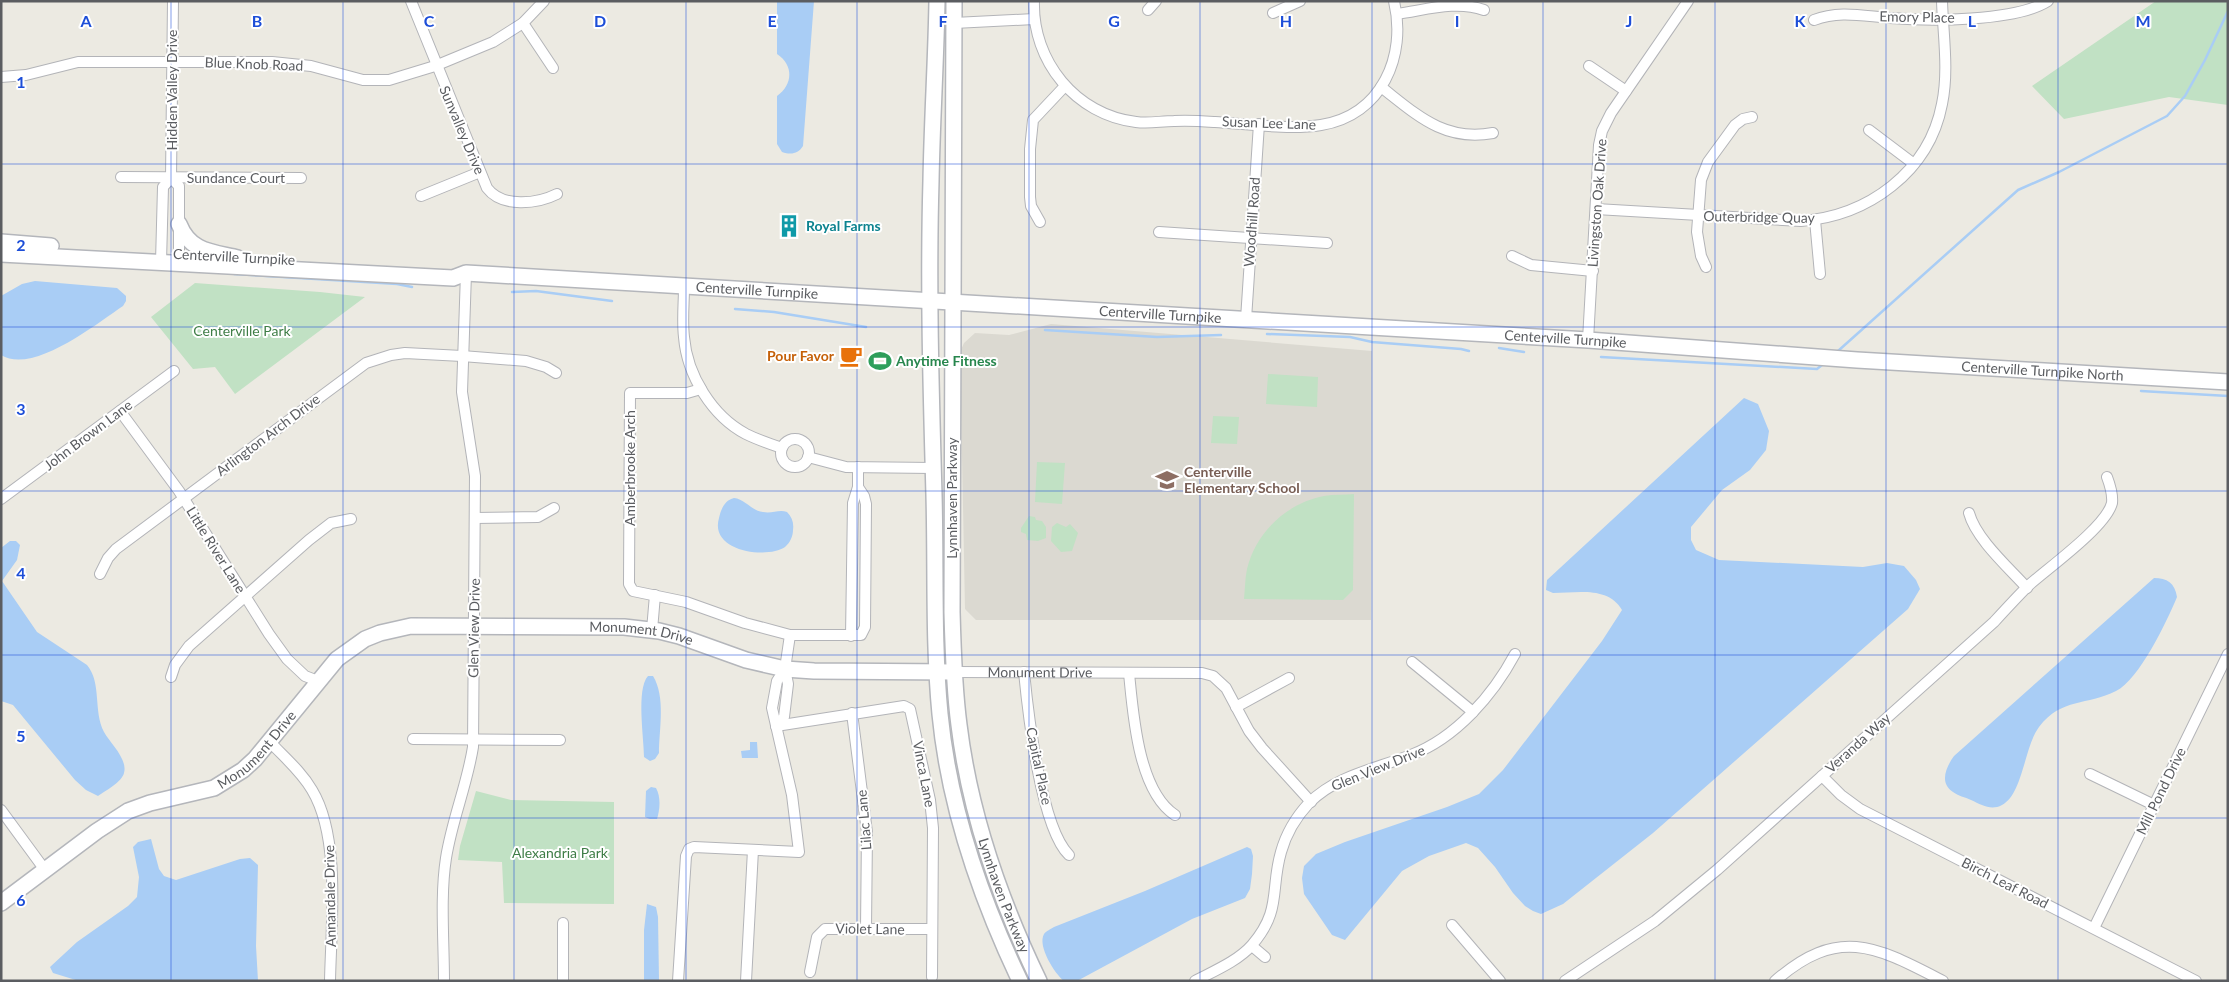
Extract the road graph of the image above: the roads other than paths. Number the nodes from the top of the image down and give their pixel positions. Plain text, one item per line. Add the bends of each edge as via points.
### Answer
1 (172, 1) edge
2 (410, 1) edge
3 (544, 1) edge
4 (937, 1) edge
5 (954, 1) edge
6 (1034, 1) edge
7 (1156, 1) edge
8 (1300, 1) edge
9 (1394, 1) edge
10 (1688, 1) edge
11 (1942, 1) edge
12 (2048, 1) edge
13 (1148, 10) dead end
14 (1484, 10) dead end
15 (1273, 13) dead end
16 (1397, 14) junction
17 (1943, 18) junction
18 (1034, 19) junction
19 (1814, 20) dead end
20 (954, 22) junction
21 (522, 24) junction
22 (172, 62) junction
23 (435, 66) junction
24 (1589, 66) dead end
25 (553, 68) dead end
26 (1, 77) edge
27 (1065, 86) junction
28 (1381, 86) junction
29 (1626, 91) junction
30 (1752, 117) dead end
31 (1259, 124) junction
32 (1868, 130) dead end
33 (1493, 133) dead end
34 (1914, 164) junction
35 (480, 172) junction
36 (121, 177) dead end
37 (171, 178) junction
38 (301, 178) dead end
39 (557, 194) dead end
40 (421, 196) dead end
41 (1596, 209) junction
42 (1698, 216) junction
43 (1815, 220) junction
44 (1040, 222) dead end
45 (179, 224) junction
46 (1158, 232) dead end
47 (1251, 238) junction
48 (1, 242) edge
49 (1327, 243) dead end
50 (1, 254) edge
51 (1512, 256) dead end
52 (162, 257) junction
53 (238, 258) junction
54 (179, 259) junction
55 (1706, 267) dead end
56 (1593, 271) junction
57 (466, 273) junction
58 (1820, 274) dead end
59 (684, 287) junction
60 (930, 301) junction
61 (953, 303) junction
62 (1246, 319) junction
63 (1588, 340) junction
64 (462, 356) junction
65 (1857, 360) joint
66 (174, 371) dead end
67 (556, 373) dead end
68 (2228, 382) edge
69 (701, 389) junction
70 (120, 411) junction
71 (782, 448) junction
72 (808, 457) junction
73 (858, 467) junction
74 (933, 468) junction
75 (2107, 477) dead end
76 (184, 498) junction
77 (1, 499) edge
78 (554, 508) dead end
79 (1970, 513) dead end
80 (475, 518) junction
81 (351, 520) dead end
82 (100, 574) dead end
83 (2027, 588) junction
84 (655, 595) junction
85 (246, 596) junction
86 (474, 626) junction
87 (652, 630) junction
88 (790, 635) junction
89 (1515, 654) dead end
90 (2226, 660) edge
91 (1412, 662) dead end
92 (785, 669) junction
93 (937, 672) junction
94 (954, 672) junction
95 (1024, 672) junction
96 (1129, 673) junction
97 (171, 677) dead end
98 (1289, 678) dead end
99 (318, 681) junction
100 (1236, 707) junction
101 (1473, 712) junction
102 (852, 713) junction
103 (776, 726) junction
104 (413, 739) dead end
105 (473, 740) junction
106 (560, 740) dead end
107 (269, 741) junction
108 (2090, 774) dead end
109 (1822, 776) junction
110 (1311, 802) junction
111 (2154, 805) junction
112 (1, 810) edge
113 (1175, 815) dead end
114 (753, 850) junction
115 (1069, 855) dead end
116 (45, 870) junction
117 (1, 903) edge
118 (563, 924) dead end
119 (1452, 925) dead end
120 (866, 928) junction
121 (2094, 928) junction
122 (932, 929) junction
123 (1252, 946) junction
124 (1265, 957) dead end
125 (810, 972) dead end
126 (932, 977) dead end
127 (330, 981) edge
128 (444, 981) edge
129 (563, 981) edge
130 (678, 981) edge
131 (746, 981) edge
132 (1020, 981) edge
133 (1039, 981) edge
134 (1195, 981) edge
135 (1500, 981) edge
136 (1564, 981) edge
137 (1775, 981) edge
138 (1943, 981) edge
139 (2196, 981) edge

1 - 22 street, Hidden Valley Drive
2 - 23 street, Sunvalley Drive
3 - 21 street, Blue Knob Road
4 - 60 main road, Lynnhaven Parkway
5 - 20 main road, Lynnhaven Parkway
6 - 18 street
7 - 13 street
8 - 15 street
9 - 16 street, Susan Lee Lane
10 - 29 street, Livingston Oak Drive
11 - 17 street, Outerbridge Quay
12 - 17 street, Emory Place via 2034,9 2010,15
14 - 16 street via 1457,5
16 - 28 street, Susan Lee Lane via 1397,49 1391,72
17 - 19 street, Emory Place via 1899,19 1837,13
17 - 34 street, Outerbridge Quay via 1945,83 1942,103 1932,134
18 - 20 street
18 - 27 street, Susan Lee Lane via 1039,44
20 - 61 main road, Lynnhaven Parkway
21 - 23 street, Blue Knob Road via 493,42
21 - 25 street
22 - 23 street, Blue Knob Road via 294,63 376,81 402,78
22 - 26 street, Blue Knob Road via 71,62 26,75
22 - 37 street, Hidden Valley Drive
23 - 35 street, Sunvalley Drive
24 - 29 street
27 - 31 street, Susan Lee Lane via 1091,107 1121,120
27 - 44 street via 1037,114 1030,128 1030,197
28 - 31 street, Susan Lee Lane via 1362,106 1328,123 1300,126
28 - 33 street via 1443,130 1463,136
29 - 41 street, Livingston Oak Drive via 1602,131
30 - 42 street via 1735,125 1708,162 1701,180
31 - 47 street, Woodhill Road
32 - 34 street
34 - 43 street, Outerbridge Quay via 1874,200 1845,213
35 - 39 street, Sunvalley Drive via 491,194 502,200 538,201
35 - 40 street
36 - 37 street, Sundance Court
37 - 38 street, Sundance Court
37 - 45 street, Hidden Valley Drive via 179,186
37 - 52 street, Hidden Valley Drive via 164,188
41 - 42 street, Outerbridge Quay
41 - 56 street, Livingston Oak Drive
42 - 43 street, Outerbridge Quay
42 - 55 street via 1698,244
43 - 58 street
45 - 53 main road via 190,243
45 - 54 street, Hidden Valley Drive
46 - 47 street
47 - 49 street
47 - 62 street, Woodhill Road
48 - 52 main road, Centerville Turnpike
50 - 52 main road, Centerville Turnpike
51 - 56 street via 1530,266
52 - 54 main road, Centerville Turnpike
53 - 54 main road, Centerville Turnpike
53 - 57 main road, Centerville Turnpike via 457,269
54 - 57 main road, Centerville Turnpike via 453,278
56 - 63 street, Livingston Oak Drive
57 - 59 main road, Centerville Turnpike
57 - 64 street, Glen View Drive
59 - 60 main road, Centerville Turnpike
59 - 69 street via 684,339 691,368
60 - 61 main road, Centerville Turnpike
60 - 74 main road, Lynnhaven Parkway
61 - 62 main road, Centerville Turnpike
61 - 94 main road, Lynnhaven Parkway
62 - 63 main road, Centerville Turnpike
63 - 65 main road, Centerville Turnpike
64 - 67 street, Arlington Arch Drive via 535,362
64 - 76 street, Arlington Arch Drive via 405,354 366,363
64 - 80 street, Glen View Drive via 462,392 476,476
65 - 68 main road, Centerville Turnpike North
66 - 70 street, John Brown Lane
69 - 71 street via 737,428
69 - 84 street, Amberbrooke Arch via 687,393 630,393 629,584 636,593
70 - 76 street, Little River Lane
70 - 77 street, John Brown Lane
71 - 72 street via 790,440 798,439 808,447
71 - 72 street via 782,458 792,467 801,466
72 - 73 street
73 - 74 street
73 - 88 street, Amberbrooke Arch via 858,487 853,503 852,636
74 - 93 main road, Lynnhaven Parkway
75 - 83 street, Veranda Way via 2112,493 2108,512 2097,527
76 - 82 street, Arlington Arch Drive via 116,549
76 - 85 street, Little River Lane
78 - 80 street via 538,517
79 - 83 street via 1982,537
80 - 86 street, Glen View Drive
81 - 85 street via 331,523
83 - 109 street, Veranda Way via 1994,622
84 - 87 street
84 - 88 street, Amberbrooke Arch
85 - 97 street via 189,646
85 - 99 street, Little River Lane via 287,659
86 - 87 main road, Monument Drive
86 - 99 main road, Monument Drive via 411,626 380,633 352,647
86 - 105 street, Glen View Drive
87 - 92 main road, Monument Drive
88 - 92 street
89 - 101 street, Glen View Drive
90 - 111 street, Mill Pond Drive
91 - 101 street
92 - 93 main road, Monument Drive
92 - 103 street via 777,681 772,708
93 - 94 main road, Monument Drive
93 - 132 main road, Lynnhaven Parkway via 944,743 963,832 989,911
94 - 95 street, Monument Drive
94 - 133 main road, Lynnhaven Parkway via 959,727 979,825 1008,912
95 - 96 street, Monument Drive
95 - 115 street, Capital Place via 1042,788 1057,840
96 - 100 street, Monument Drive via 1205,674 1220,681
96 - 113 street via 1134,717 1147,775 1161,803
98 - 100 street
99 - 107 main road, Monument Drive
100 - 110 street, Monument Drive via 1262,748
101 - 110 street, Glen View Drive via 1428,748 1334,784
102 - 103 street, Vinca Lane
102 - 120 street, Lilac Lane via 867,832
102 - 122 street, Vinca Lane via 904,706 910,709 933,828
103 - 114 street via 792,794 799,852
104 - 105 street
105 - 106 street
105 - 128 street, Glen View Drive via 469,771 445,861
107 - 116 main road, Monument Drive via 255,759 228,781 205,791 128,811
107 - 127 street, Annandale Drive via 312,789 329,835
108 - 111 street
109 - 121 street, Birch Leaf Road via 1860,809
109 - 136 street, Veranda Way via 1655,921
110 - 123 street, Glen View Drive via 1294,821 1286,837 1280,853 1274,906
111 - 121 street, Mill Pond Drive
112 - 116 street
114 - 130 street via 694,847 686,854
114 - 131 street
116 - 117 main road, Monument Drive
118 - 129 street
119 - 135 street
120 - 122 street, Violet Lane
120 - 125 street, Violet Lane via 830,928 820,932
121 - 139 street, Birch Leaf Road
122 - 126 street, Vinca Lane
123 - 124 street
123 - 134 street, Glen View Drive
137 - 138 street via 1812,954 1851,946 1894,956

